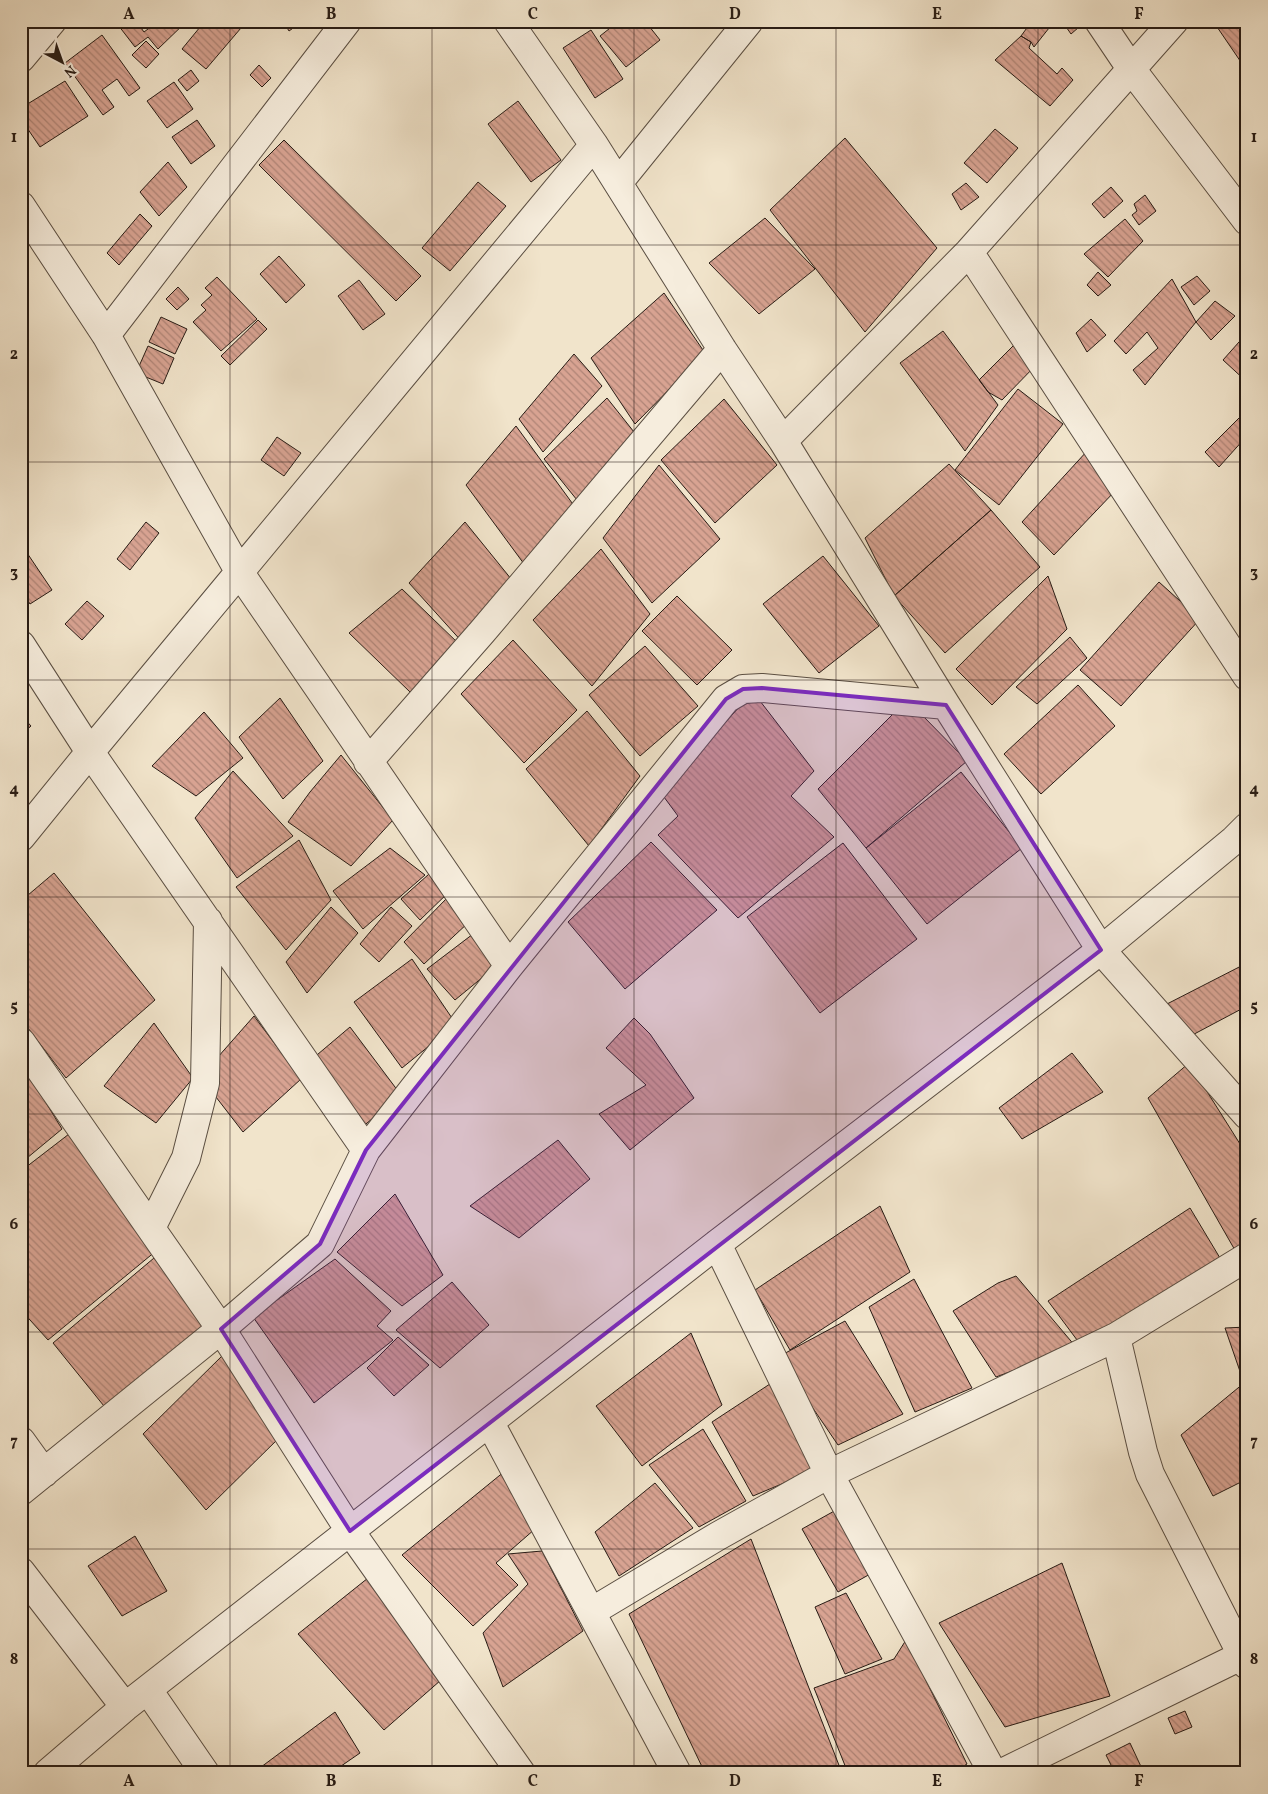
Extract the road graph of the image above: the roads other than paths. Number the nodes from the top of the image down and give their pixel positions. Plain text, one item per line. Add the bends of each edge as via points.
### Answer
1 (52, 21) edge
2 (347, 21) edge
3 (508, 21) edge
4 (749, 21) edge
5 (1099, 21) edge
6 (1174, 21) edge
7 (21, 58) edge
8 (1132, 70) junction
9 (594, 145) junction
10 (618, 183) junction
11 (21, 206) edge
12 (1247, 221) edge
13 (969, 252) junction
14 (106, 335) junction
15 (722, 349) junction
16 (783, 441) junction
17 (240, 573) junction
18 (21, 645) edge
19 (1247, 676) edge
20 (946, 705) junction
21 (90, 752) junction
22 (368, 762) junction
23 (1247, 827) edge
24 (21, 837) edge
25 (208, 922) junction
26 (1101, 950) junction
27 (508, 966) junction
28 (21, 1042) edge
29 (1247, 1115) edge
30 (366, 1150) junction
31 (151, 1228) junction
32 (717, 1244) junction
33 (1247, 1257) edge
34 (221, 1329) junction
35 (1116, 1336) junction
36 (490, 1423) junction
37 (21, 1441) edge
38 (44, 1473) junction
39 (829, 1474) junction
40 (21, 1491) edge
41 (350, 1531) junction
42 (21, 1572) edge
43 (591, 1612) junction
44 (1245, 1658) edge
45 (148, 1690) junction
46 (125, 1707) junction
47 (48, 1773) edge
48 (205, 1773) edge
49 (521, 1773) edge
50 (677, 1773) edge
51 (992, 1773) edge
52 (1002, 1773) edge

1 - 7 street
2 - 14 street
3 - 9 street
4 - 10 street
5 - 8 street
6 - 8 street
8 - 12 street
8 - 13 street
9 - 10 street
9 - 17 street
10 - 15 street
11 - 14 street
13 - 16 street
13 - 19 street
14 - 17 street
15 - 16 street
15 - 22 street
16 - 20 street
17 - 21 street
17 - 22 street
18 - 21 street
20 - 26 street
20 - 27 street via 743,688 726,699
21 - 24 street
21 - 25 street
22 - 27 street
23 - 26 street
25 - 30 street
25 - 31 street via 205,1083 186,1158
26 - 29 street
26 - 32 street
27 - 30 street
28 - 31 street
30 - 34 street via 320,1244
31 - 34 street
32 - 36 street
32 - 39 street
33 - 35 street
34 - 38 street
34 - 41 street
35 - 39 street
35 - 44 street via 1150,1474
36 - 41 street
36 - 43 street
37 - 38 street
38 - 40 street
39 - 43 street
39 - 51 street
41 - 45 street
41 - 49 street
42 - 46 street
43 - 50 street
44 - 52 street
45 - 46 street
45 - 48 street
46 - 47 street

